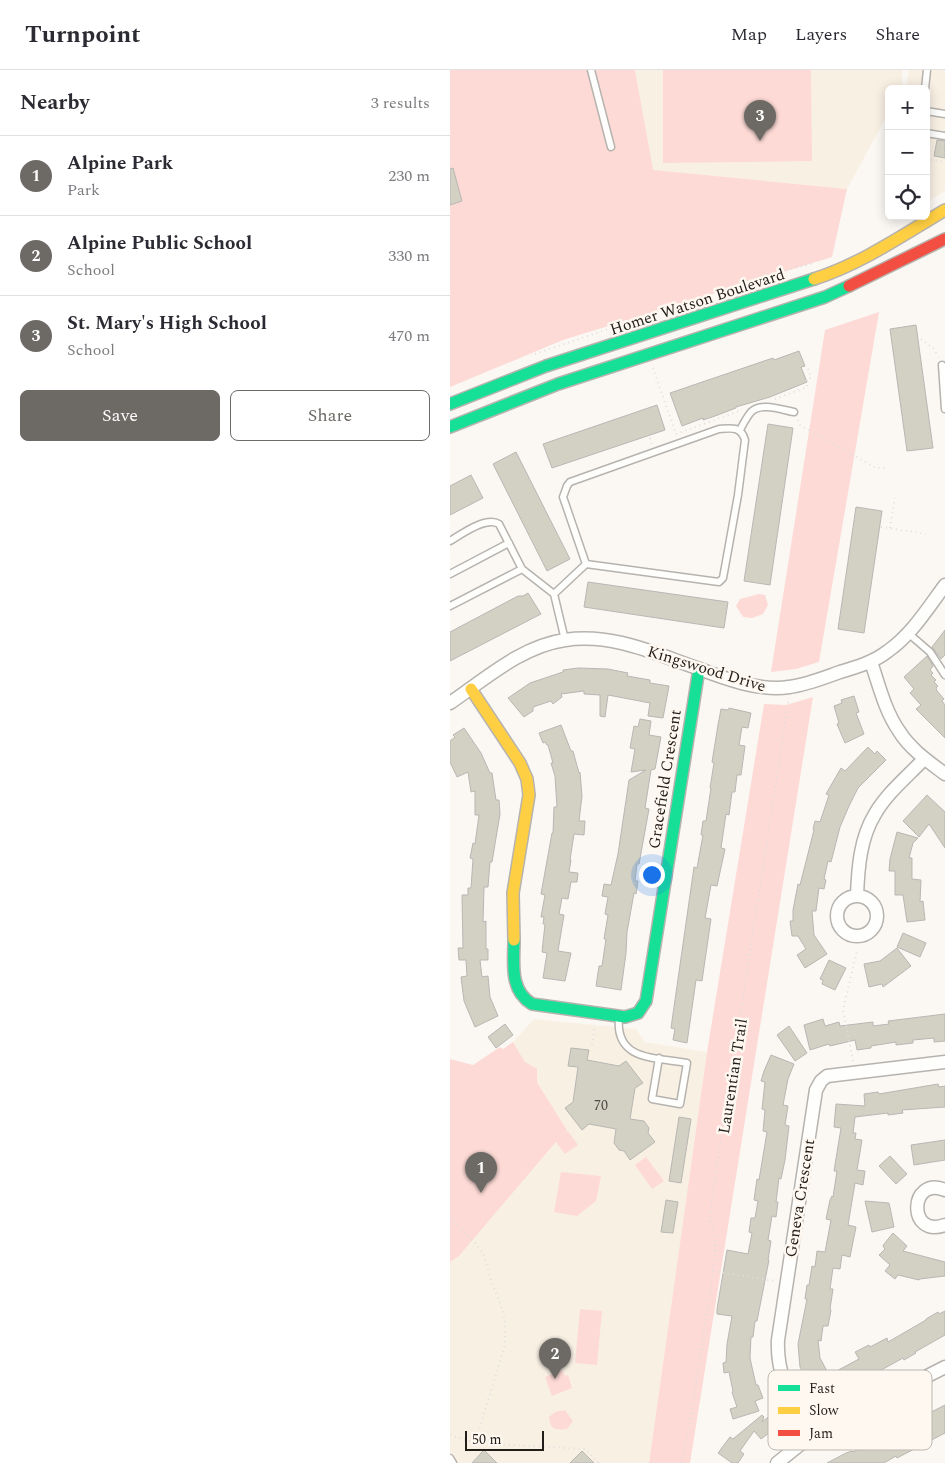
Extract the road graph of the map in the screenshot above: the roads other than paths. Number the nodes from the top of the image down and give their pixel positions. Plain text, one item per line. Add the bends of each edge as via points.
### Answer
1 (591, 70) edge
2 (928, 70) edge
3 (926, 85) edge
4 (930, 112) edge
5 (945, 114) edge
6 (930, 134) edge
7 (945, 136) edge
8 (611, 147) dead end
9 (945, 210) edge
10 (945, 239) edge
11 (942, 365) road end
12 (450, 404) edge
13 (945, 408) edge
14 (794, 412) road end
15 (450, 427) edge
16 (740, 430) junction
17 (450, 540) edge
18 (509, 543) junction
19 (586, 564) junction
20 (522, 569) junction
21 (450, 574) edge
22 (945, 585) edge
23 (554, 594) junction
24 (450, 606) edge
25 (908, 633) junction
26 (565, 640) junction
27 (871, 662) junction
28 (699, 669) junction
29 (945, 675) edge
30 (471, 689) junction
31 (450, 703) edge
32 (924, 759) junction
33 (945, 774) edge
34 (857, 896) dead end
35 (620, 1016) junction
36 (659, 1058) junction
37 (945, 1062) edge
38 (945, 1190) edge
39 (945, 1225) edge
40 (945, 1367) edge
41 (779, 1370) edge
42 (932, 1374) edge
43 (793, 1450) edge
44 (450, 1458) edge
45 (453, 1463) edge
46 (777, 1463) edge

1 - 8 lane
2 - 3 lane
4 - 5 lane
6 - 7 lane
9 - 12 main road, Homer Watson Boulevard via 870,255 827,275 546,366
10 - 15 main road via 825,297 558,384
11 - 13 lane
14 - 16 lane via 758,408 751,412
16 - 19 lane via 719,429 570,482 563,497
16 - 19 lane via 745,440 738,495 723,578 719,582
17 - 18 lane via 490,521 499,524
18 - 20 lane
18 - 21 lane
19 - 23 lane
20 - 23 lane
20 - 24 lane
22 - 25 street, Kingswood Drive
23 - 26 lane
25 - 27 street, Kingswood Drive
25 - 29 lane via 930,652
26 - 28 street, Kingswood Drive via 586,638 626,643
26 - 30 street, Kingswood Drive via 548,643 517,658
27 - 28 street, Kingswood Drive via 789,688 747,684
27 - 32 street via 888,712 899,732
28 - 35 main road, Gracefield Crescent via 646,1001 638,1014
30 - 31 street, Kingswood Drive
30 - 35 main road, Gracefield Crescent via 520,762 527,779 529,795 513,893 514,981 519,993 532,1004
32 - 33 street
32 - 34 street via 874,814 863,846
35 - 36 lane via 618,1031 628,1049
36 - 36 lane via 687,1063 680,1104 652,1099
37 - 41 street, Geneva Crescent via 827,1076 816,1090 786,1283 777,1355
38 - 39 street via 928,1189 922,1193 916,1209 922,1222 930,1227
40 - 42 street
43 - 46 street
44 - 45 lane

